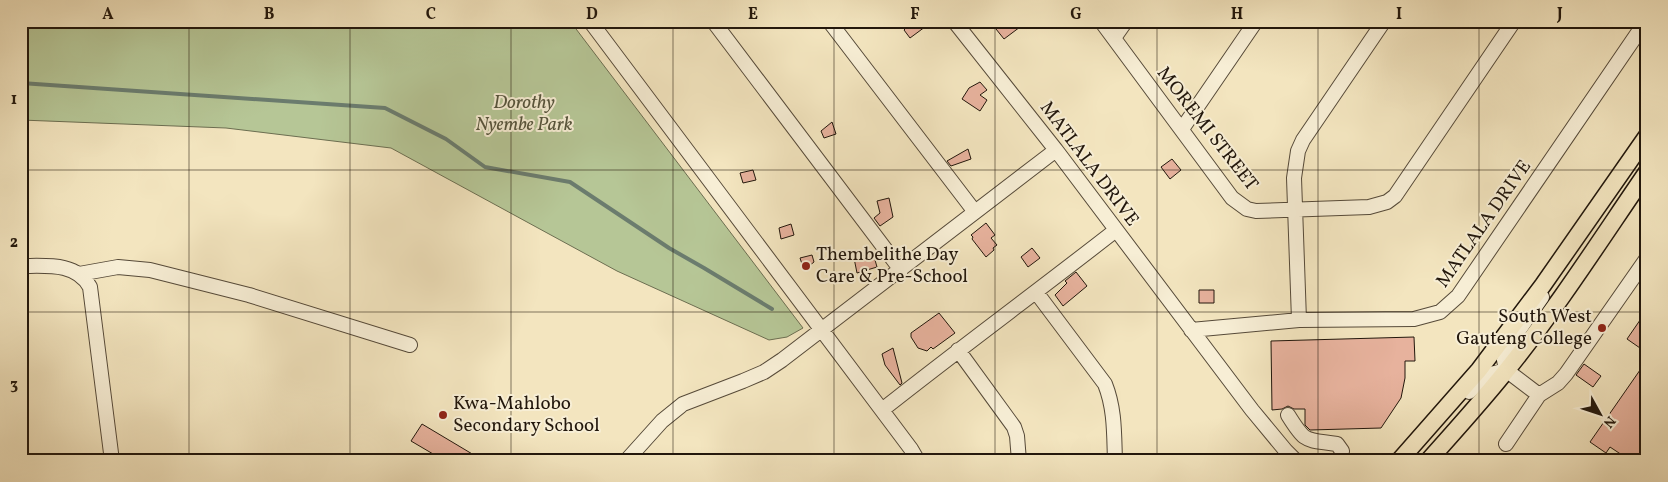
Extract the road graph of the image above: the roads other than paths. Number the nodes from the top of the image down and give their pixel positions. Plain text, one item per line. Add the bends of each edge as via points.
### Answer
1 (590, 21) edge
2 (713, 21) edge
3 (829, 21) edge
4 (954, 21) edge
5 (1101, 21) edge
6 (1126, 21) edge
7 (1256, 21) edge
8 (1384, 21) edge
9 (1514, 21) edge
10 (1646, 21) edge
11 (1114, 38) junction
12 (1182, 129) junction
13 (1647, 136) edge
14 (1056, 150) junction
15 (1647, 172) edge
16 (1294, 209) junction
17 (975, 212) junction
18 (1116, 230) junction
19 (1564, 255) junction
20 (1647, 258) edge
21 (21, 266) edge
22 (901, 270) junction
23 (79, 274) junction
24 (1036, 292) junction
25 (1299, 320) junction
26 (822, 329) junction
27 (1191, 330) junction
28 (410, 345) dead end
29 (958, 350) junction
30 (1506, 370) junction
31 (1539, 395) junction
32 (882, 410) junction
33 (1288, 415) dead end
34 (1506, 444) dead end
35 (1413, 445) junction
36 (112, 461) edge
37 (626, 461) edge
38 (918, 461) edge
39 (1019, 461) edge
40 (1115, 461) edge
41 (1296, 461) edge
42 (1339, 461) edge
43 (1399, 461) edge
44 (1428, 461) edge

1 - 26 street
2 - 22 street
3 - 17 street
4 - 14 street, MATLALA DRIVE
5 - 11 street, MOREMI STREET
6 - 11 street
7 - 12 street
8 - 16 street via 1303,140 1294,178
9 - 16 street, MOREMI STREET via 1395,196 1369,207
10 - 25 street, MATLALA DRIVE via 1458,296 1448,306 1440,312 1414,319
11 - 12 street, MOREMI STREET
12 - 16 street, MOREMI STREET via 1238,204 1256,211
13 - 19 main road
14 - 17 street
14 - 18 street, MATLALA DRIVE
15 - 30 main road via 1573,281
16 - 25 street
17 - 22 street
18 - 24 street
18 - 27 street, MATLALA DRIVE
19 - 30 street via 1541,300 1506,349
19 - 35 main road via 1478,370
20 - 31 street via 1566,374
21 - 23 street via 66,268
22 - 26 street
23 - 28 street via 118,267 150,270 249,295
23 - 36 street via 90,287 92,298
24 - 29 street
24 - 40 street via 1105,384 1114,413
25 - 27 street, MATLALA DRIVE
26 - 32 street
26 - 37 street via 764,372 677,408
27 - 41 street, MATLALA DRIVE
29 - 32 street
29 - 39 street via 1014,427
30 - 31 street
30 - 35 street via 1482,379
30 - 44 main road
31 - 34 street
32 - 38 street
33 - 42 street via 1307,440 1338,444 1342,451
35 - 43 main road

